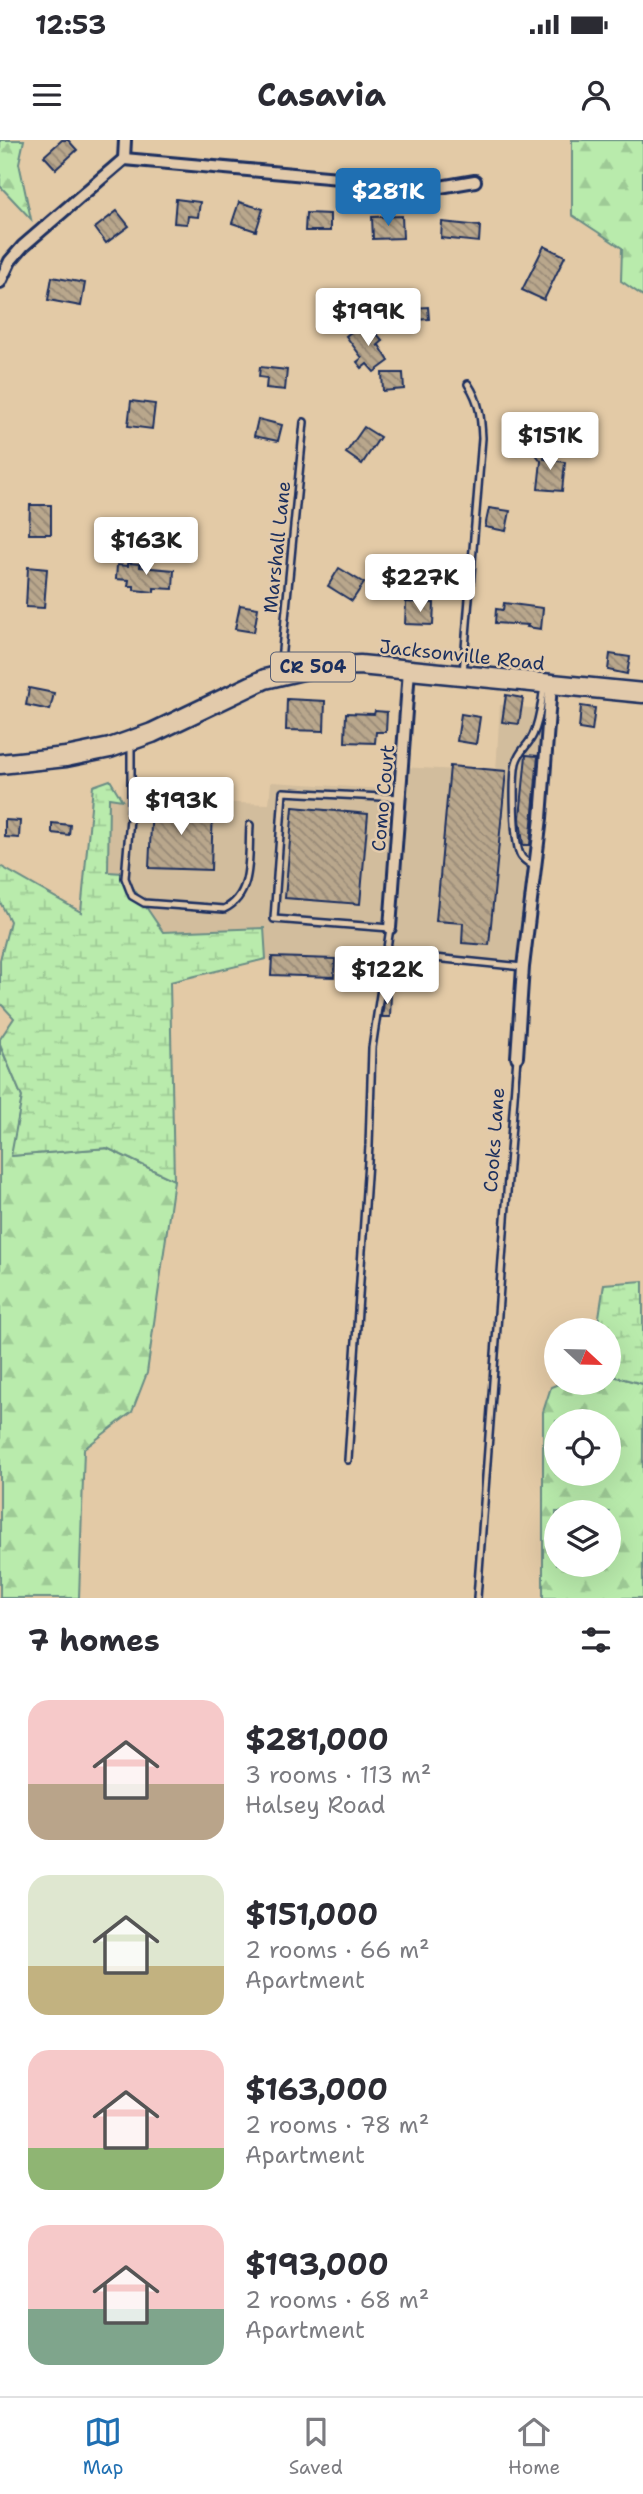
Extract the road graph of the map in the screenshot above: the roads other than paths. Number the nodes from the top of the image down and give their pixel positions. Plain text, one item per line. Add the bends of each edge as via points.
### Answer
1 (125, 140) edge
2 (124, 159) junction
3 (475, 181) dead end
4 (0, 282) edge
5 (468, 384) dead end
6 (304, 422) dead end
7 (409, 670) junction
8 (280, 674) junction
9 (463, 676) junction
10 (548, 684) junction
11 (643, 693) edge
12 (131, 741) junction
13 (0, 764) edge
14 (401, 799) junction
15 (250, 825) dead end
16 (536, 868) junction
17 (390, 928) junction
18 (385, 953) junction
19 (523, 967) junction
20 (517, 1057) joint
21 (348, 1460) dead end
22 (477, 1598) edge

1 - 2 street
2 - 3 street via 440,187
2 - 4 street via 23,246
5 - 9 lane via 477,397 482,439
6 - 8 lane, Marshall Lane
7 - 8 main road, Jacksonville Road / CR 504 via 338,665
7 - 9 main road, Jacksonville Road / CR 504
7 - 14 street, Como Court
8 - 12 main road, Jacksonville Road / CR 504
9 - 10 main road, Jacksonville Road / CR 504
10 - 11 main road, Jacksonville Road / CR 504
10 - 16 street, Cooks Lane
10 - 16 lane via 539,717 516,766 518,848 521,858
12 - 13 main road, Jacksonville Road / CR 504 via 66,757
12 - 15 lane via 125,877 132,896 144,903 224,909 236,904 246,887
14 - 17 street, Como Court
14 - 17 lane via 283,792 274,919
16 - 19 street, Cooks Lane
17 - 18 lane
18 - 19 lane
18 - 21 lane via 372,1048
19 - 20 street, Cooks Lane
20 - 22 lane, Cooks Lane

